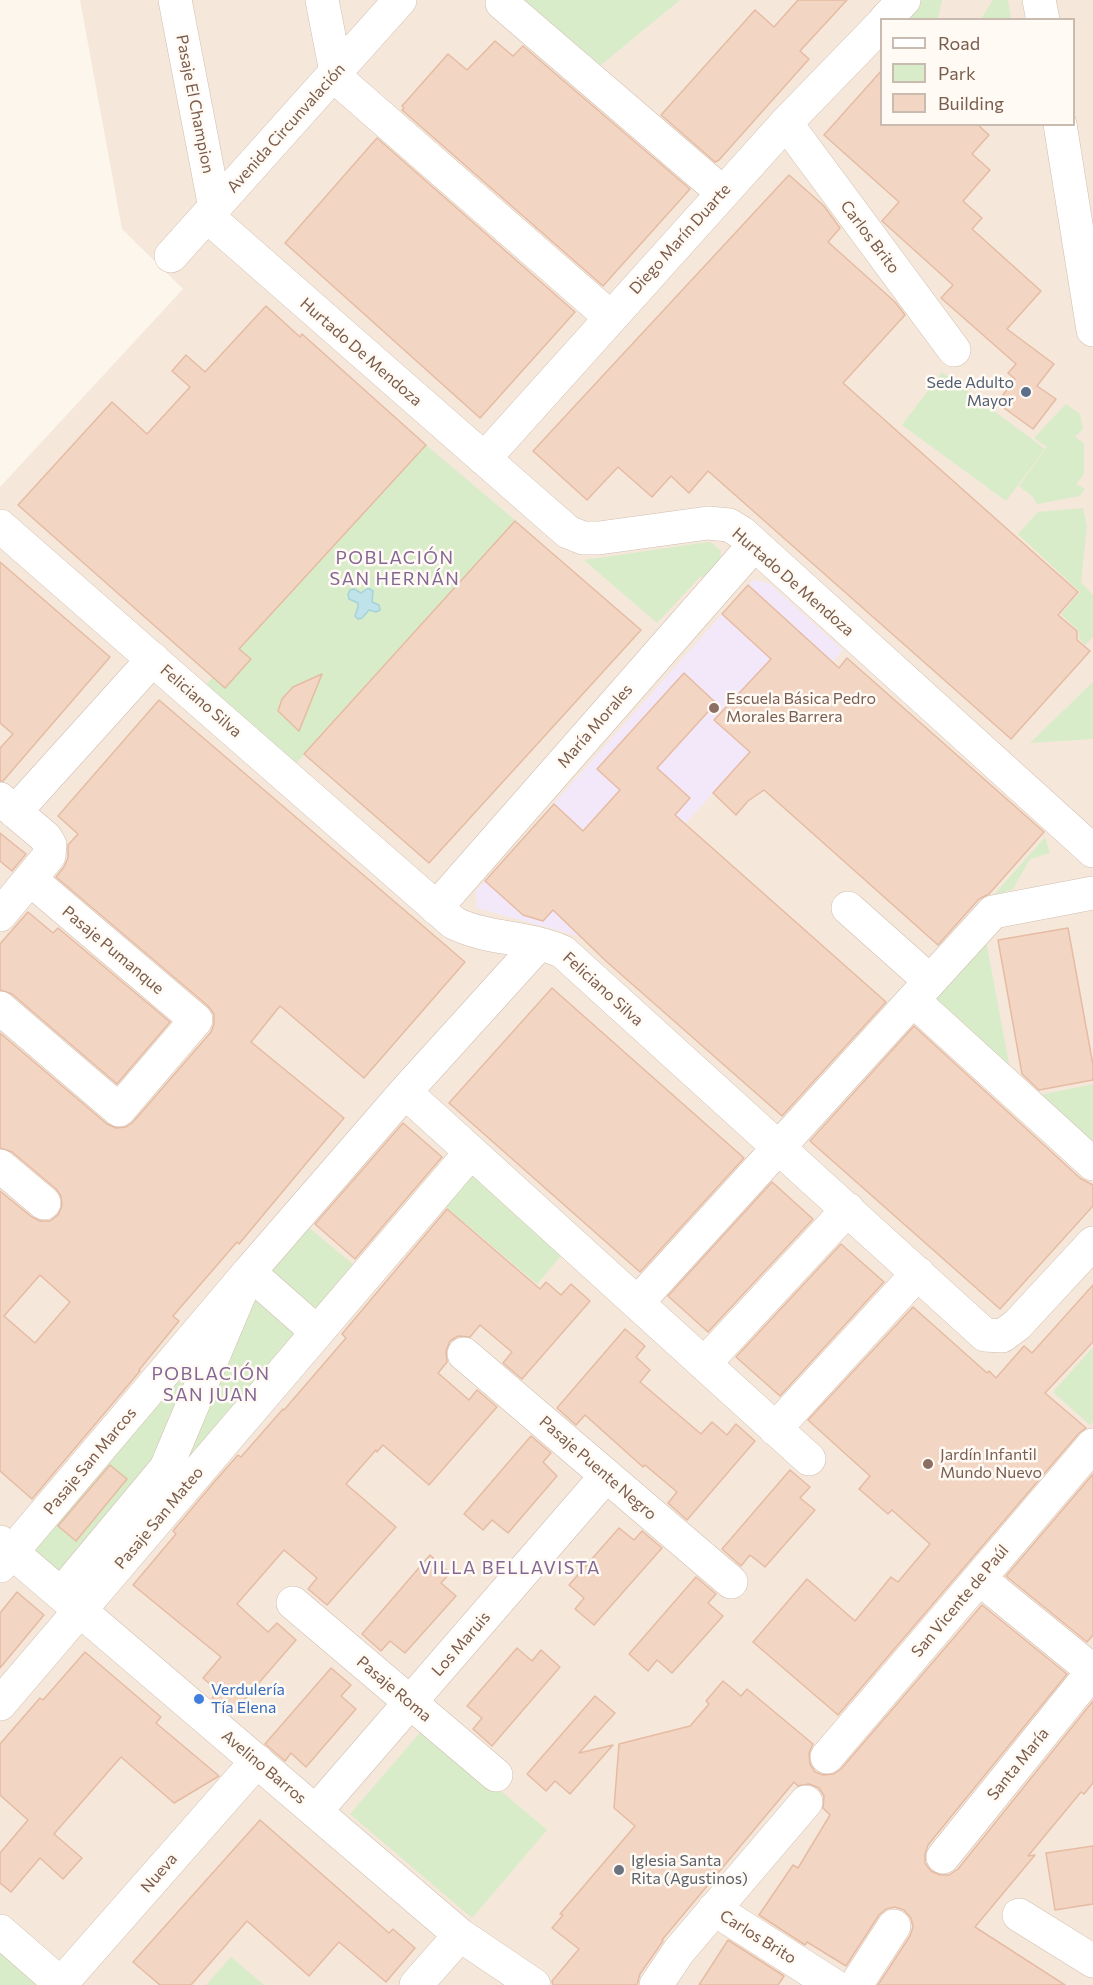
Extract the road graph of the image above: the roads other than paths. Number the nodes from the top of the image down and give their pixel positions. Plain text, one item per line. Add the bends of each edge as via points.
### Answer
1 (175, 0) edge
2 (322, 0) edge
3 (400, 0) edge
4 (904, 0) edge
5 (502, 3) dead end
6 (887, 18) edge
7 (880, 26) edge
8 (334, 73) junction
9 (786, 123) junction
10 (1060, 126) edge
11 (723, 193) junction
12 (211, 212) junction
13 (171, 256) dead end
14 (610, 316) junction
15 (1093, 330) edge
16 (954, 350) dead end
17 (484, 459) junction
18 (0, 526) edge
19 (754, 545) junction
20 (153, 659) junction
21 (8, 805) edge
22 (1093, 851) edge
23 (30, 879) junction
24 (1093, 893) edge
25 (436, 908) junction
26 (848, 908) dead end
27 (0, 915) edge
28 (539, 944) junction
29 (921, 991) junction
30 (0, 1008) edge
31 (405, 1092) junction
32 (779, 1147) junction
33 (471, 1152) junction
34 (1093, 1164) edge
35 (0, 1166) edge
36 (44, 1203) dead end
37 (848, 1209) junction
38 (1093, 1243) edge
39 (249, 1272) junction
40 (918, 1274) junction
41 (637, 1303) junction
42 (317, 1332) junction
43 (464, 1354) dead end
44 (704, 1364) junction
45 (775, 1429) junction
46 (1093, 1445) edge
47 (808, 1459) dead end
48 (606, 1476) junction
49 (4, 1554) edge
50 (980, 1579) junction
51 (731, 1582) dead end
52 (70, 1602) junction
53 (293, 1603) dead end
54 (1093, 1671) edge
55 (410, 1702) junction
56 (0, 1704) edge
57 (827, 1757) dead end
58 (257, 1761) junction
59 (496, 1774) dead end
60 (806, 1802) dead end
61 (316, 1811) junction
62 (943, 1857) dead end
63 (714, 1909) junction
64 (1019, 1915) dead end
65 (894, 1926) dead end
66 (0, 1931) edge
67 (460, 1935) junction
68 (1093, 1961) edge
69 (61, 1984) edge
70 (416, 1985) edge
71 (534, 1985) edge
72 (656, 1985) edge
73 (833, 1985) edge
74 (856, 1985) edge

1 - 12 street, Pasaje El Champion
2 - 8 street
3 - 8 street, Avenida Circunvalación
4 - 6 street
5 - 11 street
7 - 9 street, Diego Marín Duarte
8 - 12 street, Avenida Circunvalación
8 - 14 street
9 - 11 street, Diego Marín Duarte
9 - 16 street, Carlos Brito
10 - 15 street
11 - 14 street, Diego Marín Duarte
12 - 13 street, Avenida Circunvalación
12 - 17 street, Hurtado De Mendoza
14 - 17 street, Diego Marín Duarte
17 - 19 street, Hurtado De Mendoza via 568,532 583,538 708,523 729,525
18 - 20 street, Feliciano Silva
19 - 22 street, Hurtado De Mendoza
19 - 25 street, María Morales
20 - 21 street
20 - 25 street, Feliciano Silva
21 - 23 street via 50,845 49,856
23 - 27 street
23 - 30 street, Pasaje Pumanque via 196,1020 119,1110
24 - 29 street via 993,912
25 - 28 street, Feliciano Silva via 470,930
26 - 29 street
28 - 31 street, Pasaje San Marcos
28 - 32 street, Feliciano Silva via 563,952
29 - 32 street
29 - 34 street
31 - 33 street
31 - 39 street, Pasaje San Marcos
32 - 37 street, Feliciano Silva
32 - 41 street
33 - 41 street
33 - 42 street, Pasaje San Mateo
35 - 36 street
37 - 40 street, Feliciano Silva
37 - 44 street
38 - 40 street, Feliciano Silva via 1017,1325 1002,1336 985,1335
39 - 42 street
39 - 49 street, Pasaje San Marcos
39 - 52 street via 166,1467
40 - 45 street
41 - 44 street
42 - 52 street, Pasaje San Mateo
43 - 48 street, Pasaje Puente Negro
44 - 45 street
45 - 47 street
46 - 50 street, San Vicente de Paúl
48 - 51 street, Pasaje Puente Negro
48 - 55 street, Los Maruis
49 - 52 street, Avelino Barros
50 - 54 street
50 - 57 street, San Vicente de Paúl
52 - 56 street, Pasaje San Mateo
52 - 58 street, Avelino Barros
53 - 55 street, Pasaje Roma
54 - 62 street, Santa María
55 - 59 street, Pasaje Roma
55 - 61 street, Los Maruis
58 - 61 street, Avelino Barros
58 - 69 street, Nueva
60 - 63 street
61 - 67 street, Avelino Barros
63 - 72 street
63 - 73 street, Carlos Brito
64 - 68 street
65 - 74 street
66 - 69 street
67 - 70 street
67 - 71 street, Avelino Barros via 513,1955

